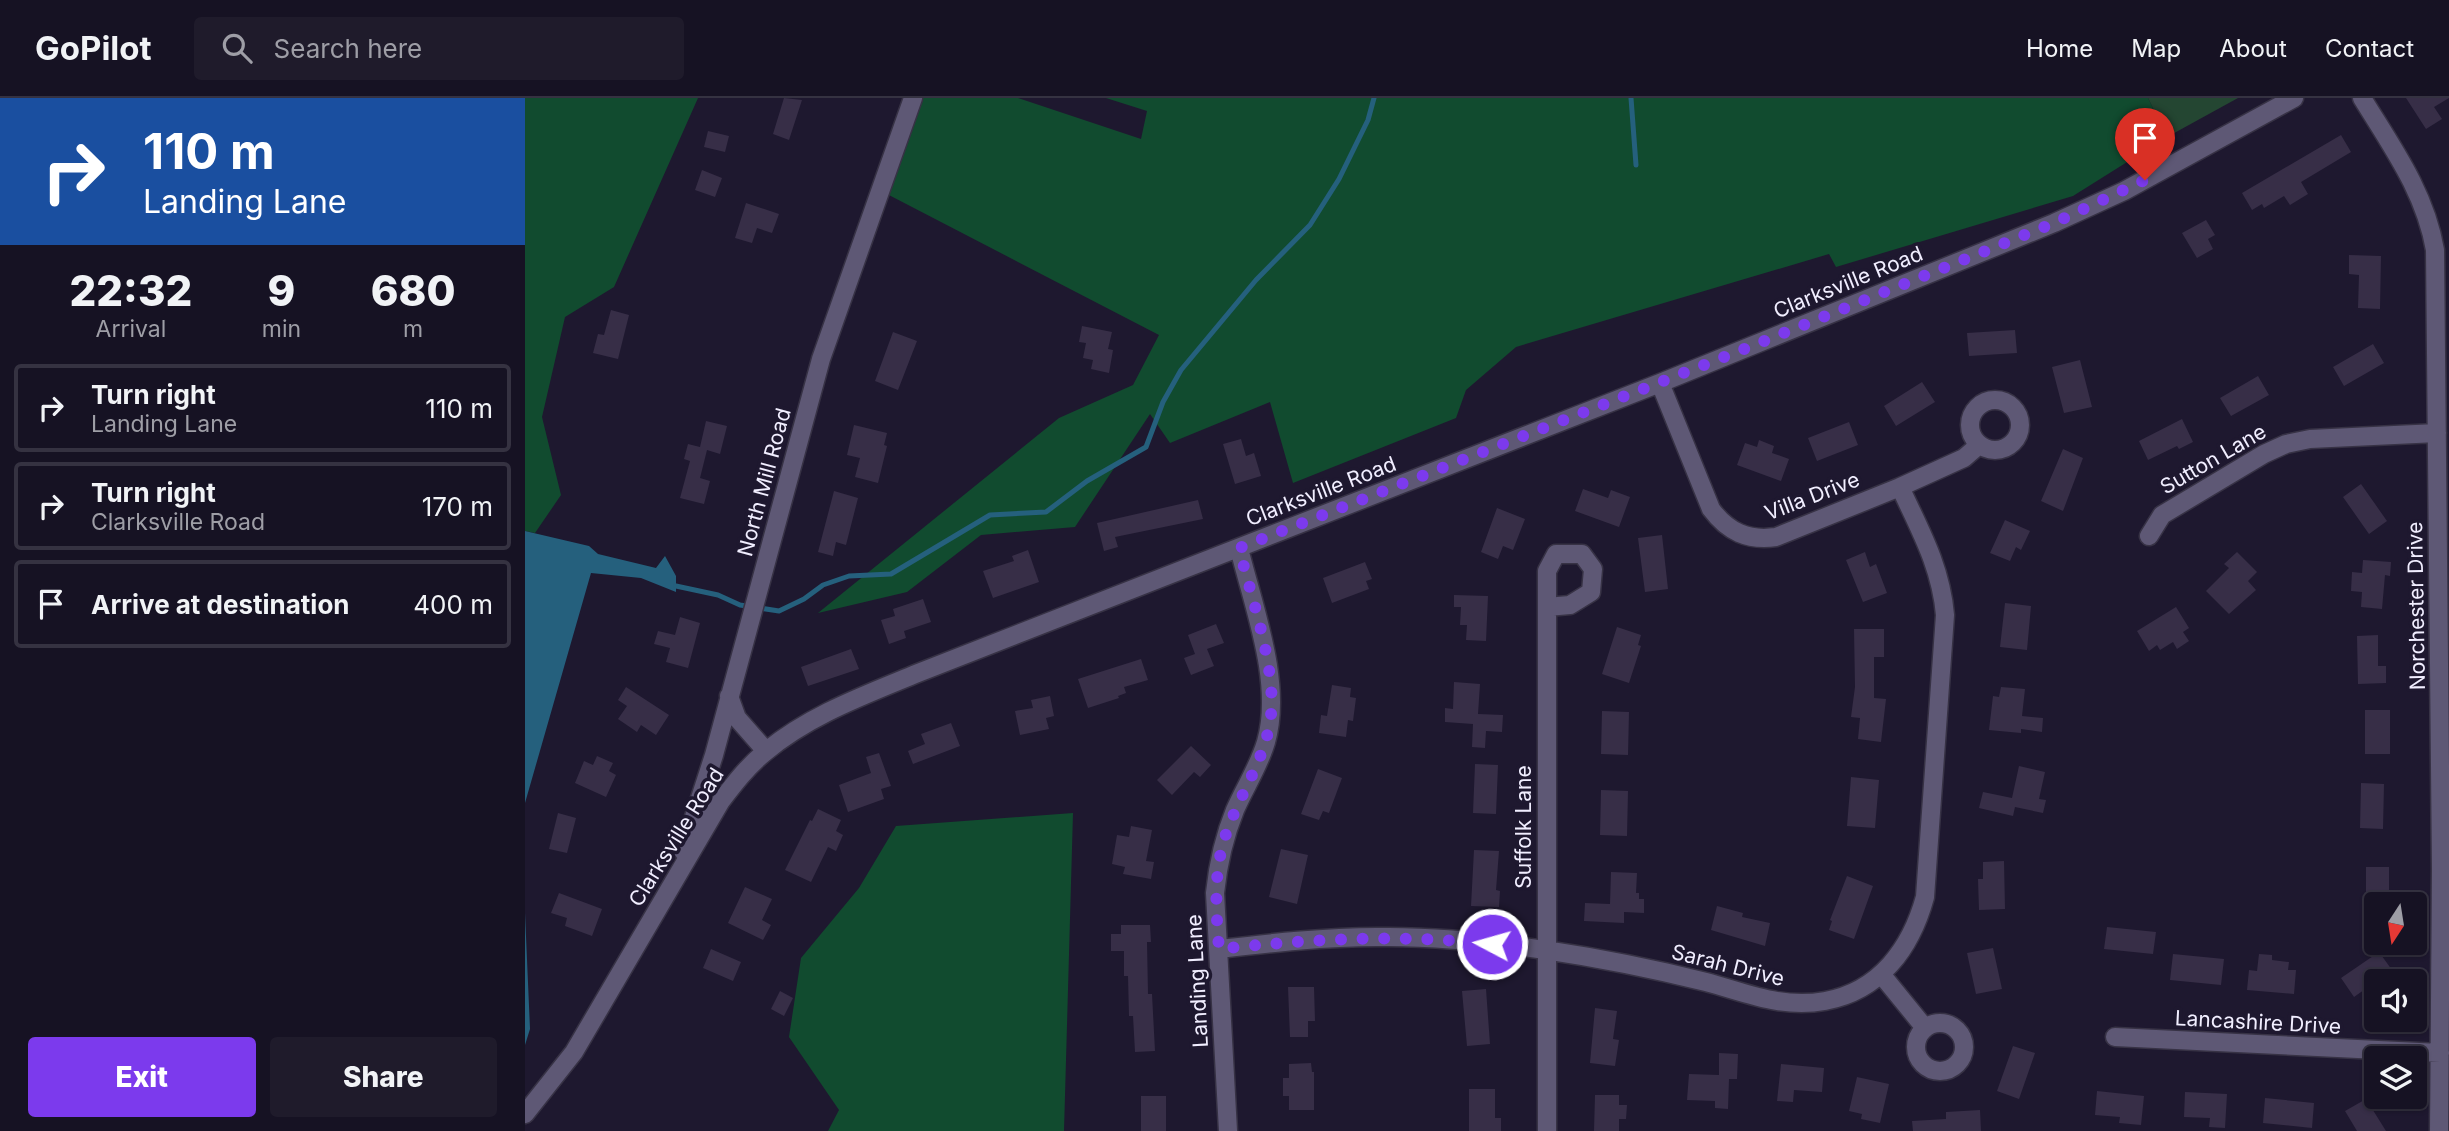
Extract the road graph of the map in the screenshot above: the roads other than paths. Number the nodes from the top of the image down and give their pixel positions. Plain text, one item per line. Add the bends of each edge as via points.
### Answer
1 (913, 98) edge
2 (2294, 98) edge
3 (2362, 98) edge
4 (1660, 383) junction
5 (2437, 433) junction
6 (1979, 445) dead end
7 (1900, 487) junction
8 (2149, 536) dead end
9 (1239, 548) junction
10 (1547, 607) junction
11 (729, 696) junction
12 (766, 751) junction
13 (673, 883) junction
14 (1219, 949) junction
15 (1546, 950) junction
16 (1881, 974) junction
17 (1925, 1028) dead end
18 (2115, 1037) dead end
19 (2440, 1053) junction
20 (525, 1114) edge
21 (1229, 1131) edge
22 (1546, 1131) edge
23 (2439, 1131) edge

1 - 11 street, North Mill Road via 821,359
2 - 4 street, Clarksville Road via 2124,191 2054,223
3 - 5 street, Norchester Drive via 2423,201 2431,225
4 - 7 street, Villa Drive via 1711,509 1733,531 1747,537 1776,537
4 - 9 street, Clarksville Road
5 - 8 street, Sutton Lane via 2286,444 2162,515
5 - 19 street, Norchester Drive
6 - 7 street, Villa Drive via 1964,458
7 - 16 street, Sarah Drive via 1938,569 1945,615 1925,897 1909,941
9 - 12 street, Clarksville Road via 863,696 811,720
9 - 14 street, Landing Lane via 1268,664 1271,713 1259,764 1236,809 1218,864
10 - 10 street, Suffolk Lane via 1547,572 1556,554 1582,554 1593,569 1591,592 1570,605
10 - 15 street, Suffolk Lane
11 - 12 street via 737,718
11 - 13 street, North Mill Road
12 - 13 street, Clarksville Road via 721,801
13 - 20 street, Clarksville Road via 574,1052
14 - 15 street, Sarah Drive via 1376,937 1439,938
14 - 21 street, Landing Lane
15 - 16 street, Sarah Drive via 1664,972 1780,1003 1827,1001
15 - 22 street, Suffolk Lane
16 - 17 street
18 - 19 street, Lancashire Drive
19 - 23 street, Norchester Drive

